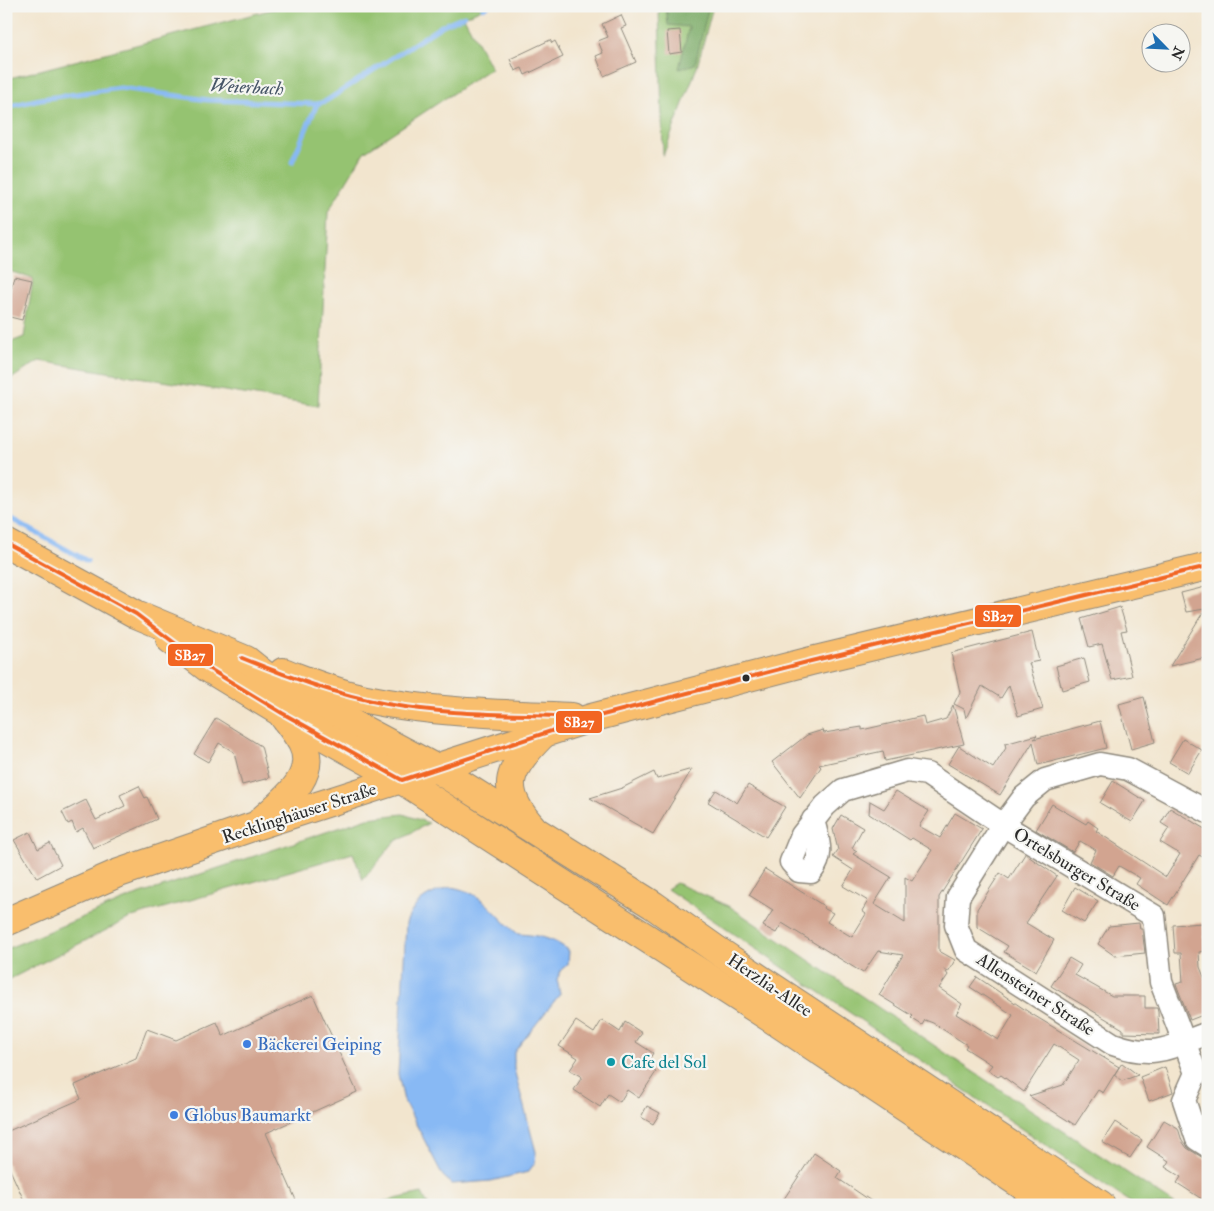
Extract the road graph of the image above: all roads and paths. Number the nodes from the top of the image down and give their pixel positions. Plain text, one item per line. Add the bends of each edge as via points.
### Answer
1 (6, 543) edge
2 (1208, 566) edge
3 (136, 614) junction
4 (246, 660) junction
5 (282, 713) junction
6 (591, 718) junction
7 (544, 732) junction
8 (437, 769) junction
9 (402, 780) junction
10 (1208, 812) edge
11 (813, 820) dead end
12 (1003, 825) junction
13 (255, 826) junction
14 (540, 836) junction
15 (6, 922) edge
16 (1208, 1033) edge
17 (1183, 1043) junction
18 (1208, 1146) edge
19 (1052, 1205) edge
20 (1101, 1205) edge

1 - 3 main road
2 - 6 main road, Recklinghäuser Straße via 811,661
3 - 4 main road
3 - 5 main road, Herzlia-Allee via 208,668
4 - 6 main road via 364,699 403,706
4 - 8 main road, Herzlia-Allee via 272,681
5 - 9 main road, Herzlia-Allee
5 - 13 main road via 303,745 306,765 300,784
6 - 7 main road, Recklinghäuser Straße
7 - 8 main road, Recklinghäuser Straße
7 - 14 main road via 520,757 511,776 514,801
8 - 9 main road, Recklinghäuser Straße
8 - 14 main road, Herzlia-Allee
9 - 13 main road, Recklinghäuser Straße
9 - 19 main road, Herzlia-Allee
10 - 12 street, Allensteiner Straße via 1128,769 1100,764 1045,780 1024,797
11 - 12 street, Ortelsburger Straße via 843,790 907,770 927,774
12 - 17 street, Ortelsburger Straße via 1154,916 1161,982
12 - 17 street, Allensteiner Straße via 958,896 956,925 966,950 1113,1044 1152,1053
13 - 15 main road, Recklinghäuser Straße via 116,874
14 - 20 main road, Herzlia-Allee via 653,906
16 - 17 street, Allensteiner Straße
17 - 18 street, Ortelsburger Straße via 1196,1073 1184,1100 1198,1139

